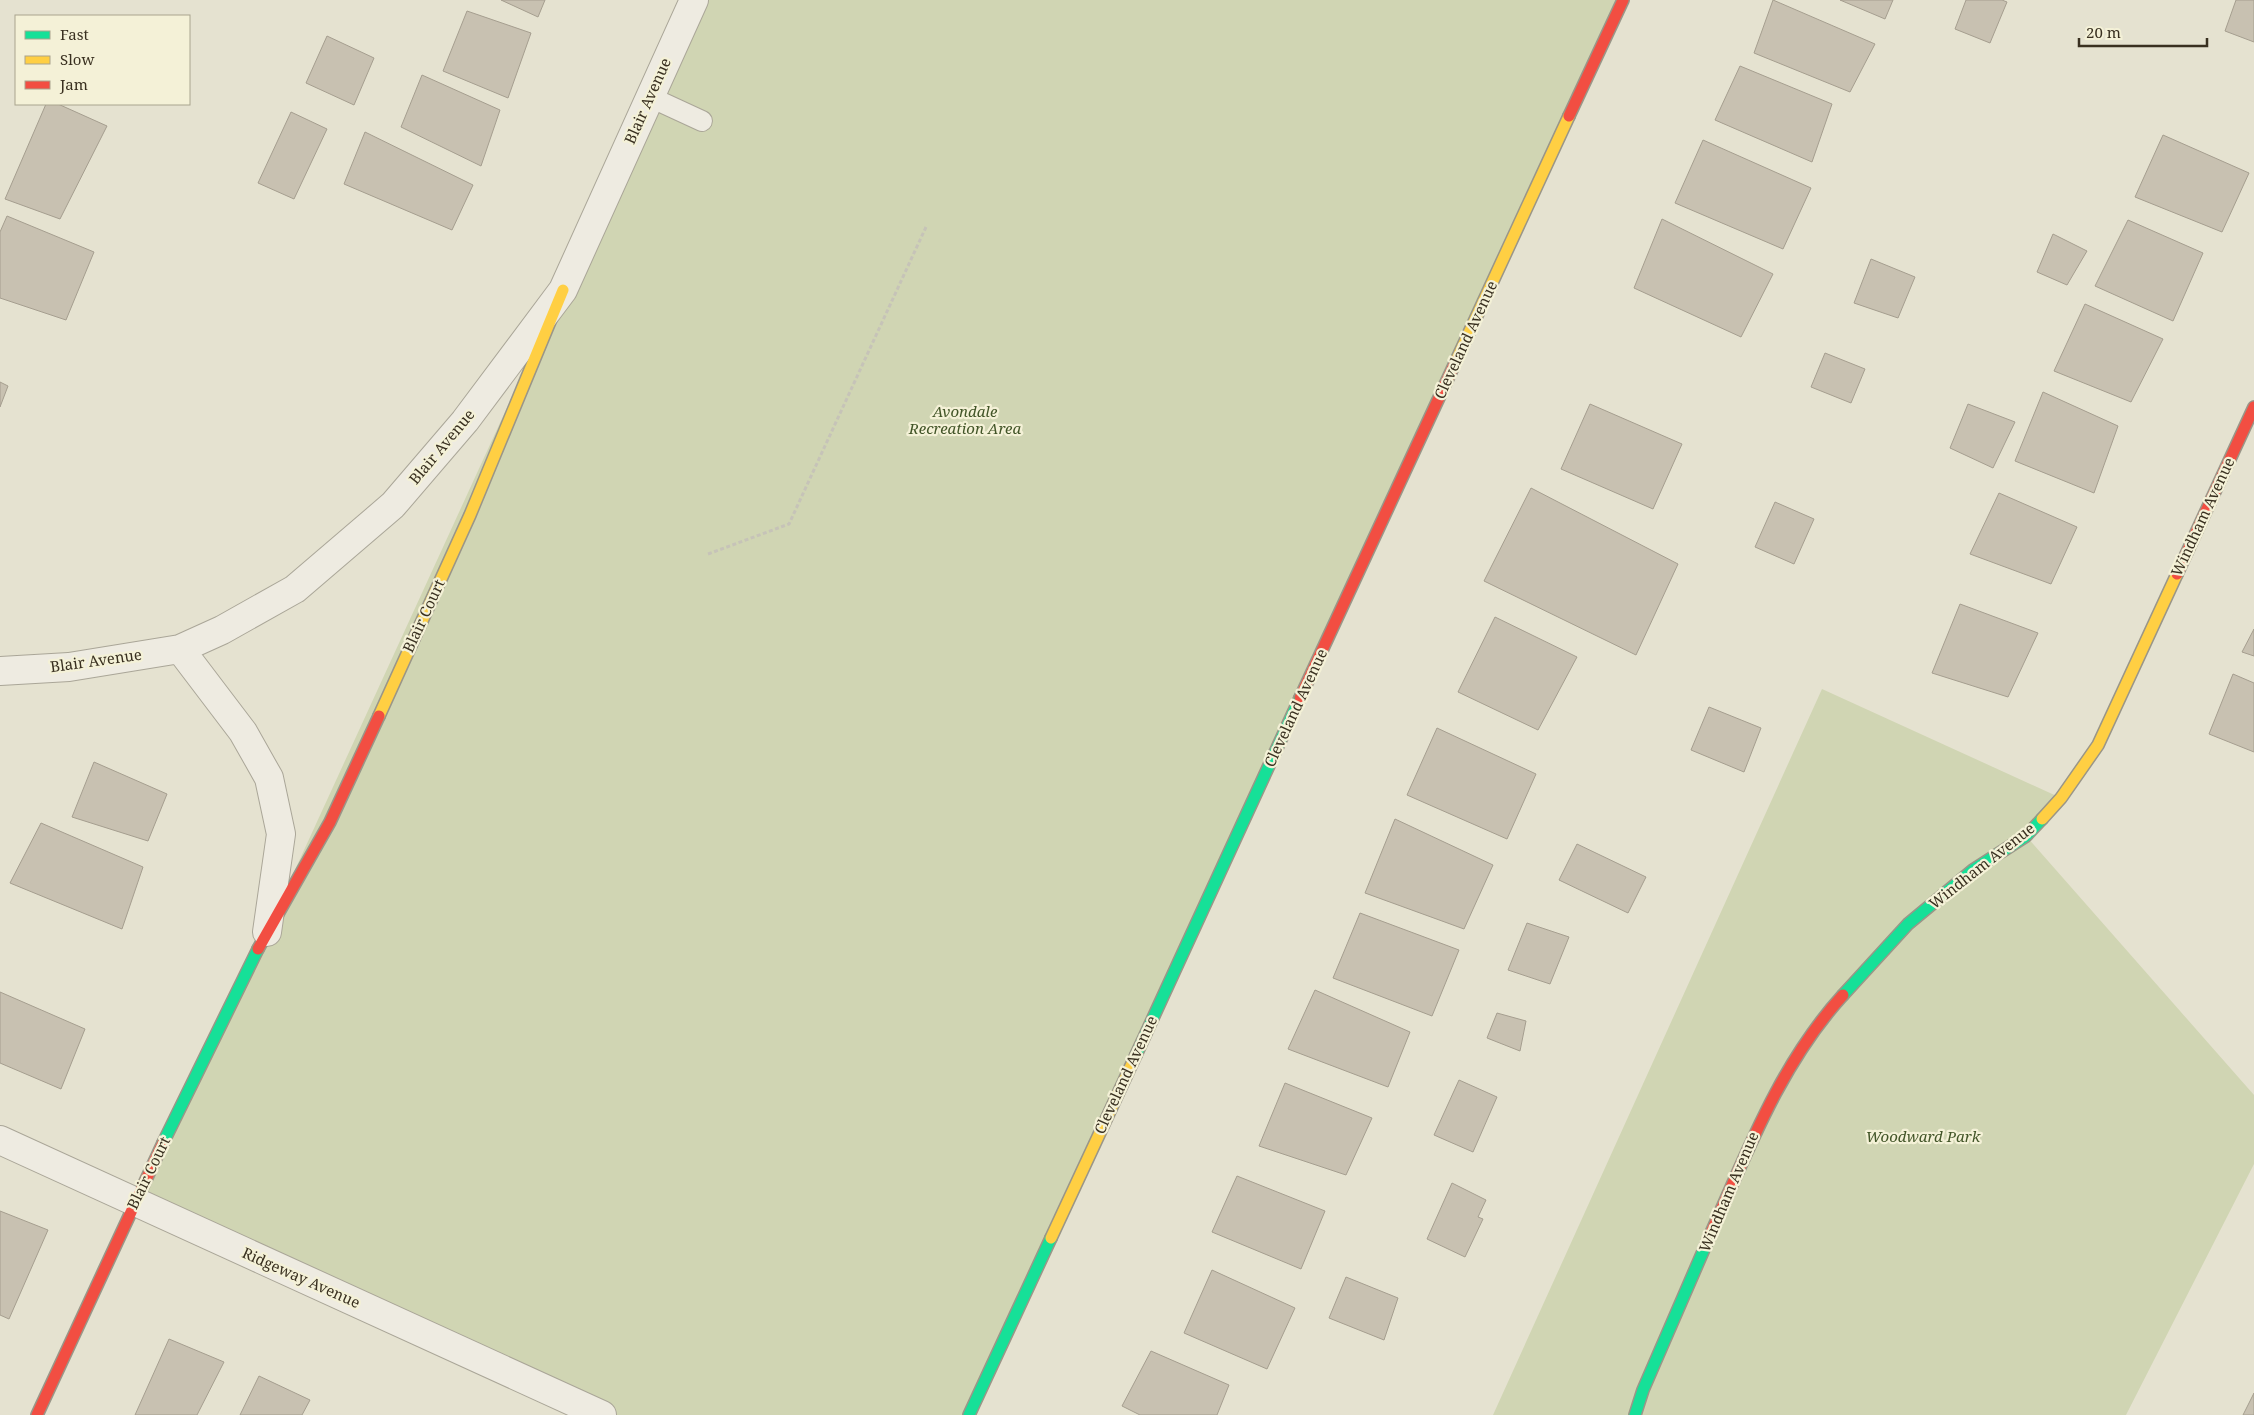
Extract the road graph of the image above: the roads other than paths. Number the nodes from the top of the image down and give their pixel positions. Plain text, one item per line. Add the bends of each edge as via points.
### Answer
1 (694, 0) edge
2 (1623, 0) edge
3 (650, 97) junction
4 (702, 121) dead end
5 (563, 290) junction
6 (2254, 407) edge
7 (180, 648) junction
8 (0, 670) edge
9 (266, 933) junction
10 (0, 1140) edge
11 (134, 1203) junction
12 (37, 1415) edge
13 (602, 1415) edge
14 (969, 1415) edge
15 (1635, 1415) edge

1 - 3 street, Blair Avenue
2 - 14 street, Cleveland Avenue
3 - 4 lane
3 - 5 street, Blair Avenue
5 - 7 street, Blair Avenue via 466,421 394,505 295,589 222,630
5 - 9 street, Blair Court via 470,515 330,822
6 - 15 street, Windham Avenue via 2098,745 2061,798 2026,836 1973,870 1908,924 1837,1002 1789,1068 1760,1122
7 - 8 street, Blair Avenue via 69,667
7 - 9 street, Blair Court via 243,732 269,778 281,834
9 - 11 street, Blair Court
10 - 11 street, Ridgeway Avenue
11 - 12 street, Blair Court
11 - 13 street, Ridgeway Avenue

